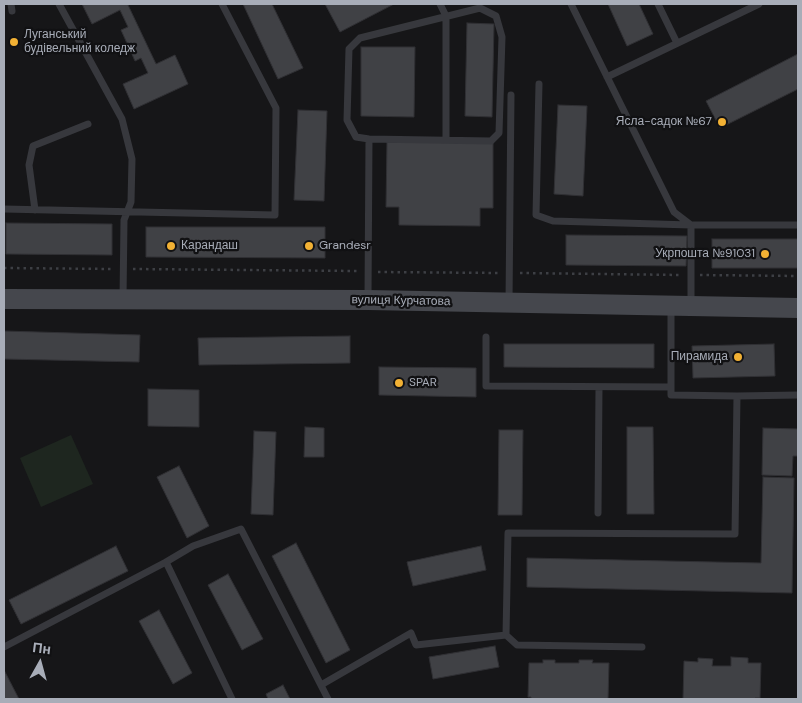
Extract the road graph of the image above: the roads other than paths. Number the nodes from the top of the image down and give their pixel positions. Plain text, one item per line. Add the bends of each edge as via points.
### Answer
1 (59, 4) edge
2 (222, 4) edge
3 (440, 4) edge
4 (571, 4) edge
5 (658, 4) edge
6 (759, 4) edge
7 (446, 16) junction
8 (677, 43) junction
9 (607, 77) junction
10 (539, 84) dead end
11 (511, 95) dead end
12 (88, 124) dead end
13 (369, 140) junction
14 (446, 140) junction
15 (4, 209) edge
16 (35, 210) junction
17 (127, 213) junction
18 (691, 225) junction
19 (798, 225) edge
20 (4, 299) edge
21 (123, 299) junction
22 (368, 300) junction
23 (509, 303) junction
24 (671, 305) junction
25 (691, 306) junction
26 (798, 308) edge
27 (486, 337) dead end
28 (599, 387) junction
29 (671, 387) junction
30 (798, 395) edge
31 (737, 396) junction
32 (598, 513) dead end
33 (166, 562) junction
34 (506, 635) junction
35 (4, 647) edge
36 (642, 647) dead end
37 (321, 685) junction
38 (232, 699) edge
39 (328, 699) edge

1 - 17 lane via 122,119 132,158 131,202
2 - 17 lane via 276,108 275,215
3 - 7 lane
4 - 9 lane
5 - 8 lane
6 - 8 lane
7 - 13 lane via 360,38 349,49 347,120 356,137
7 - 14 lane
7 - 14 lane via 480,8 496,16 502,36 499,133 491,141
8 - 9 lane
9 - 18 lane via 674,212
10 - 18 lane via 536,215 553,221
11 - 23 lane
12 - 16 lane via 33,146 29,164
13 - 14 lane
13 - 22 lane
15 - 16 lane
16 - 17 lane
17 - 21 lane via 124,220
18 - 19 lane
18 - 25 lane
20 - 21 main road, вулиця Курчатова
21 - 22 main road, вулиця Курчатова
22 - 23 main road, вулиця Курчатова
23 - 24 main road, вулиця Курчатова
24 - 25 main road, вулиця Курчатова
24 - 29 lane
25 - 26 main road, вулиця Курчатова
27 - 28 lane via 486,386
28 - 29 lane
28 - 32 lane
29 - 31 lane via 671,395
30 - 31 lane
31 - 34 lane via 735,534 508,533
33 - 35 lane
33 - 37 lane via 193,546 241,529
33 - 38 lane
34 - 36 lane via 518,645
34 - 37 lane via 416,645 411,633
37 - 39 lane

